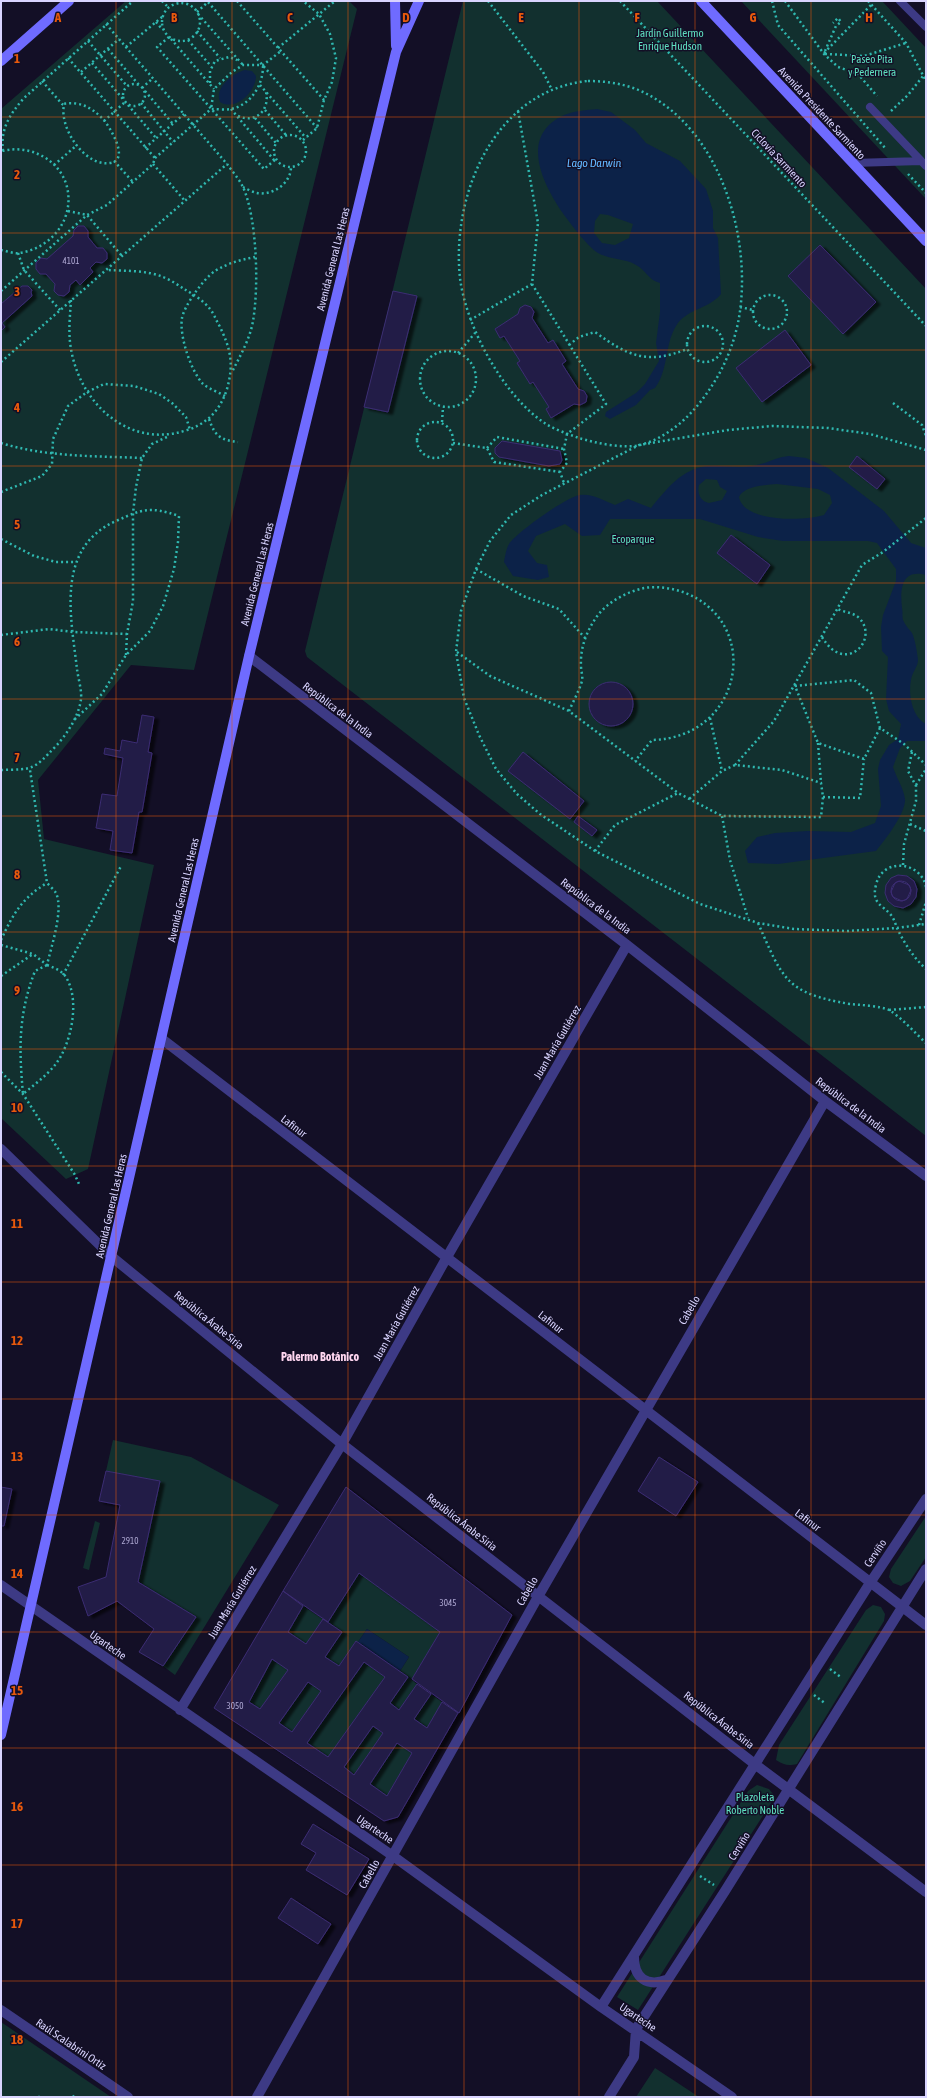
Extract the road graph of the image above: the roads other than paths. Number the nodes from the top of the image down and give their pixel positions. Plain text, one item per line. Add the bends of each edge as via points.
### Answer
1 (69, 1) edge
2 (395, 1) edge
3 (419, 1) edge
4 (701, 1) edge
5 (900, 1) edge
6 (926, 27) edge
7 (396, 52) junction
8 (1, 61) edge
9 (870, 107) dead end
10 (853, 163) junction
11 (923, 164) edge
12 (926, 241) edge
13 (249, 656) junction
14 (627, 945) junction
15 (162, 1039) junction
16 (825, 1101) junction
17 (1, 1150) edge
18 (926, 1176) edge
19 (112, 1257) junction
20 (447, 1257) junction
21 (645, 1410) junction
22 (342, 1444) junction
23 (926, 1499) edge
24 (926, 1569) edge
25 (870, 1583) junction
26 (1, 1585) edge
27 (539, 1596) junction
28 (29, 1605) junction
29 (902, 1606) junction
30 (926, 1625) edge
31 (180, 1710) junction
32 (1, 1735) edge
33 (756, 1764) junction
34 (789, 1788) junction
35 (393, 1856) junction
36 (926, 1892) edge
37 (634, 1957) junction
38 (666, 1980) junction
39 (601, 2007) junction
40 (1, 2010) edge
41 (636, 2029) junction
42 (128, 2097) edge
43 (257, 2097) edge
44 (609, 2097) edge
45 (732, 2097) edge

1 - 8 main road
2 - 7 main road, Avenida General Las Heras
3 - 7 main road, Avenida General Las Heras
4 - 10 main road, Avenida Presidente Sarmiento
5 - 6 lane
7 - 13 main road, Avenida General Las Heras
9 - 11 lane
10 - 11 lane
10 - 12 main road, Avenida Presidente Sarmiento
13 - 14 street, República de la India
13 - 15 main road, Avenida General Las Heras
14 - 16 street, República de la India
14 - 20 street, Juan María Gutiérrez
15 - 19 main road, Avenida General Las Heras
15 - 20 street, Lafinur
16 - 18 street, República de la India
16 - 21 street, Cabello
17 - 19 street, República Árabe Siria
19 - 22 street, República Árabe Siria
19 - 28 main road, Avenida General Las Heras
20 - 21 street, Lafinur
20 - 22 street, Juan María Gutiérrez
21 - 25 street, Lafinur
21 - 27 street, Cabello
22 - 27 street, República Árabe Siria
22 - 31 street, Juan María Gutiérrez
23 - 25 street, Cerviño
24 - 29 street, Cerviño
25 - 29 street, Lafinur
25 - 33 street, Cerviño
26 - 28 street, Ugarteche
27 - 33 street, República Árabe Siria
27 - 35 street, Cabello
28 - 31 street, Ugarteche
28 - 32 main road, Avenida General Las Heras
29 - 30 street, Lafinur
29 - 34 street, Cerviño
31 - 35 street, Ugarteche
33 - 34 street, República Árabe Siria
33 - 37 street, Cerviño
34 - 36 street, República Árabe Siria
34 - 38 street, Cerviño
35 - 39 street, Ugarteche
35 - 43 street, Cabello
37 - 38 street via 634,1967 639,1976 647,1982 657,1983
37 - 39 street, Cerviño
38 - 41 street, Cerviño
39 - 41 street, Ugarteche
40 - 42 street, Raúl Scalabrini Ortiz
41 - 44 street, Cerviño via 634,2057
41 - 45 street, Ugarteche

